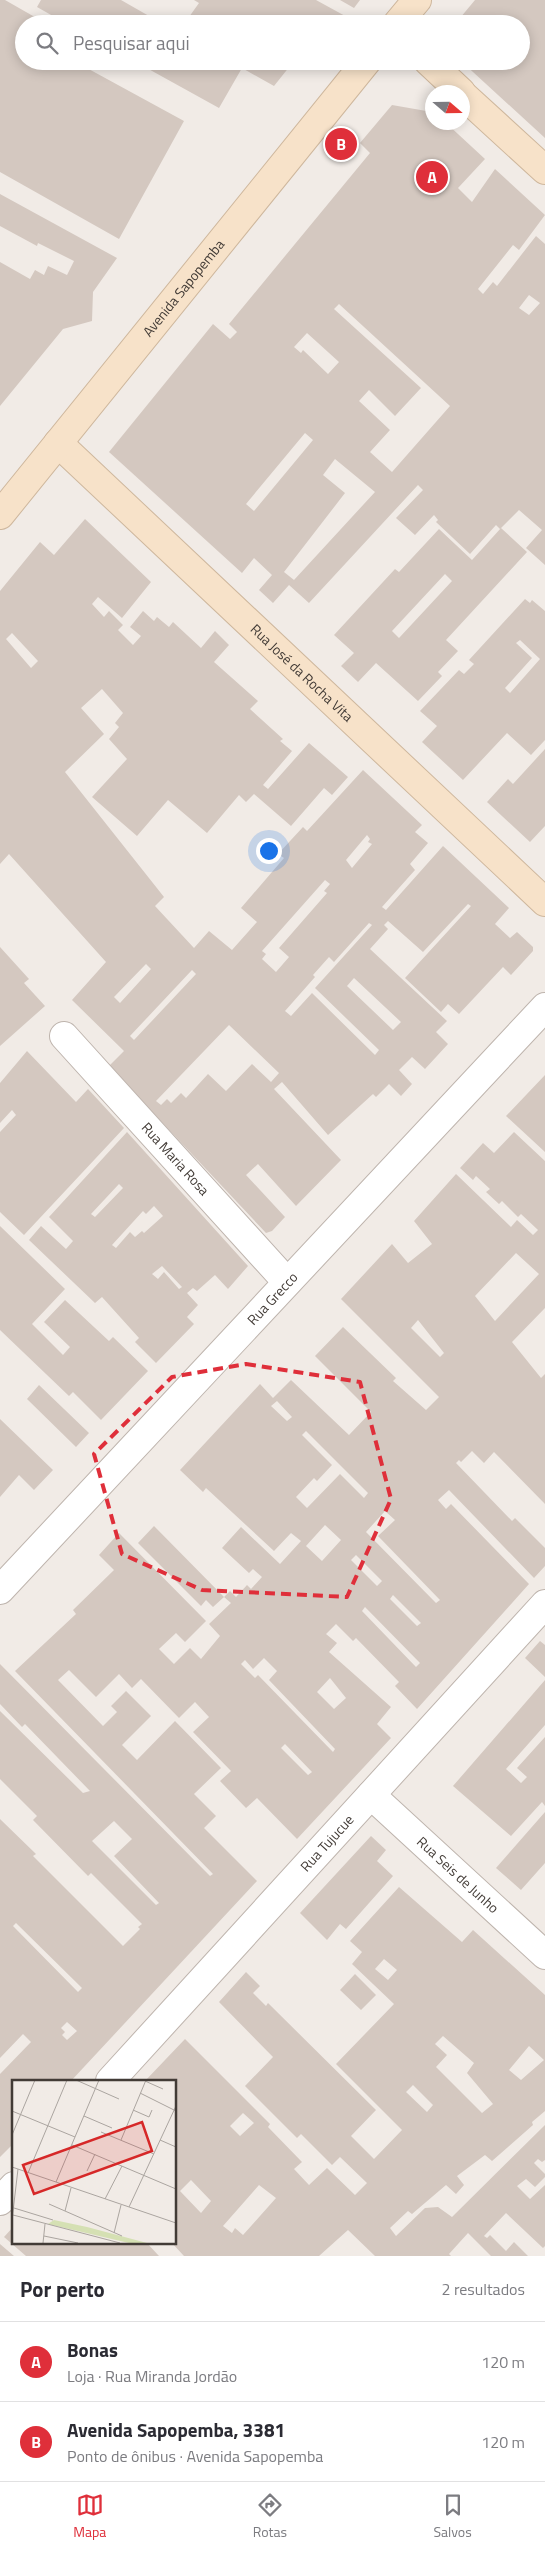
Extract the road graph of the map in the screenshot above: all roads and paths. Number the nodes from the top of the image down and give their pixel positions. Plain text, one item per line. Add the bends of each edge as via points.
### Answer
1 (417, 0) edge
2 (404, 15) edge
3 (360, 70) edge
4 (438, 70) edge
5 (454, 85) edge
6 (470, 100) edge
7 (545, 170) edge
8 (58, 443) junction
9 (0, 514) edge
10 (545, 902) edge
11 (545, 1007) edge
12 (64, 1036) dead end
13 (287, 1282) junction
14 (0, 1590) edge
15 (545, 1604) edge
16 (371, 1795) junction
17 (545, 1955) edge
18 (111, 2080) edge
19 (12, 2188) edge
20 (0, 2201) edge

1 - 2 street
3 - 8 street, Avenida Sapopemba
4 - 5 street
6 - 7 street
8 - 9 street, Avenida Sapopemba
8 - 10 street, Rua José da Rocha Vita
11 - 13 street, Rua Grecco
12 - 13 street, Rua Maria Rosa
13 - 14 street, Rua Grecco
15 - 16 street, Rua Tujucue
16 - 17 street, Rua Seis de Junho
16 - 18 street, Rua Tujucue
19 - 20 street

